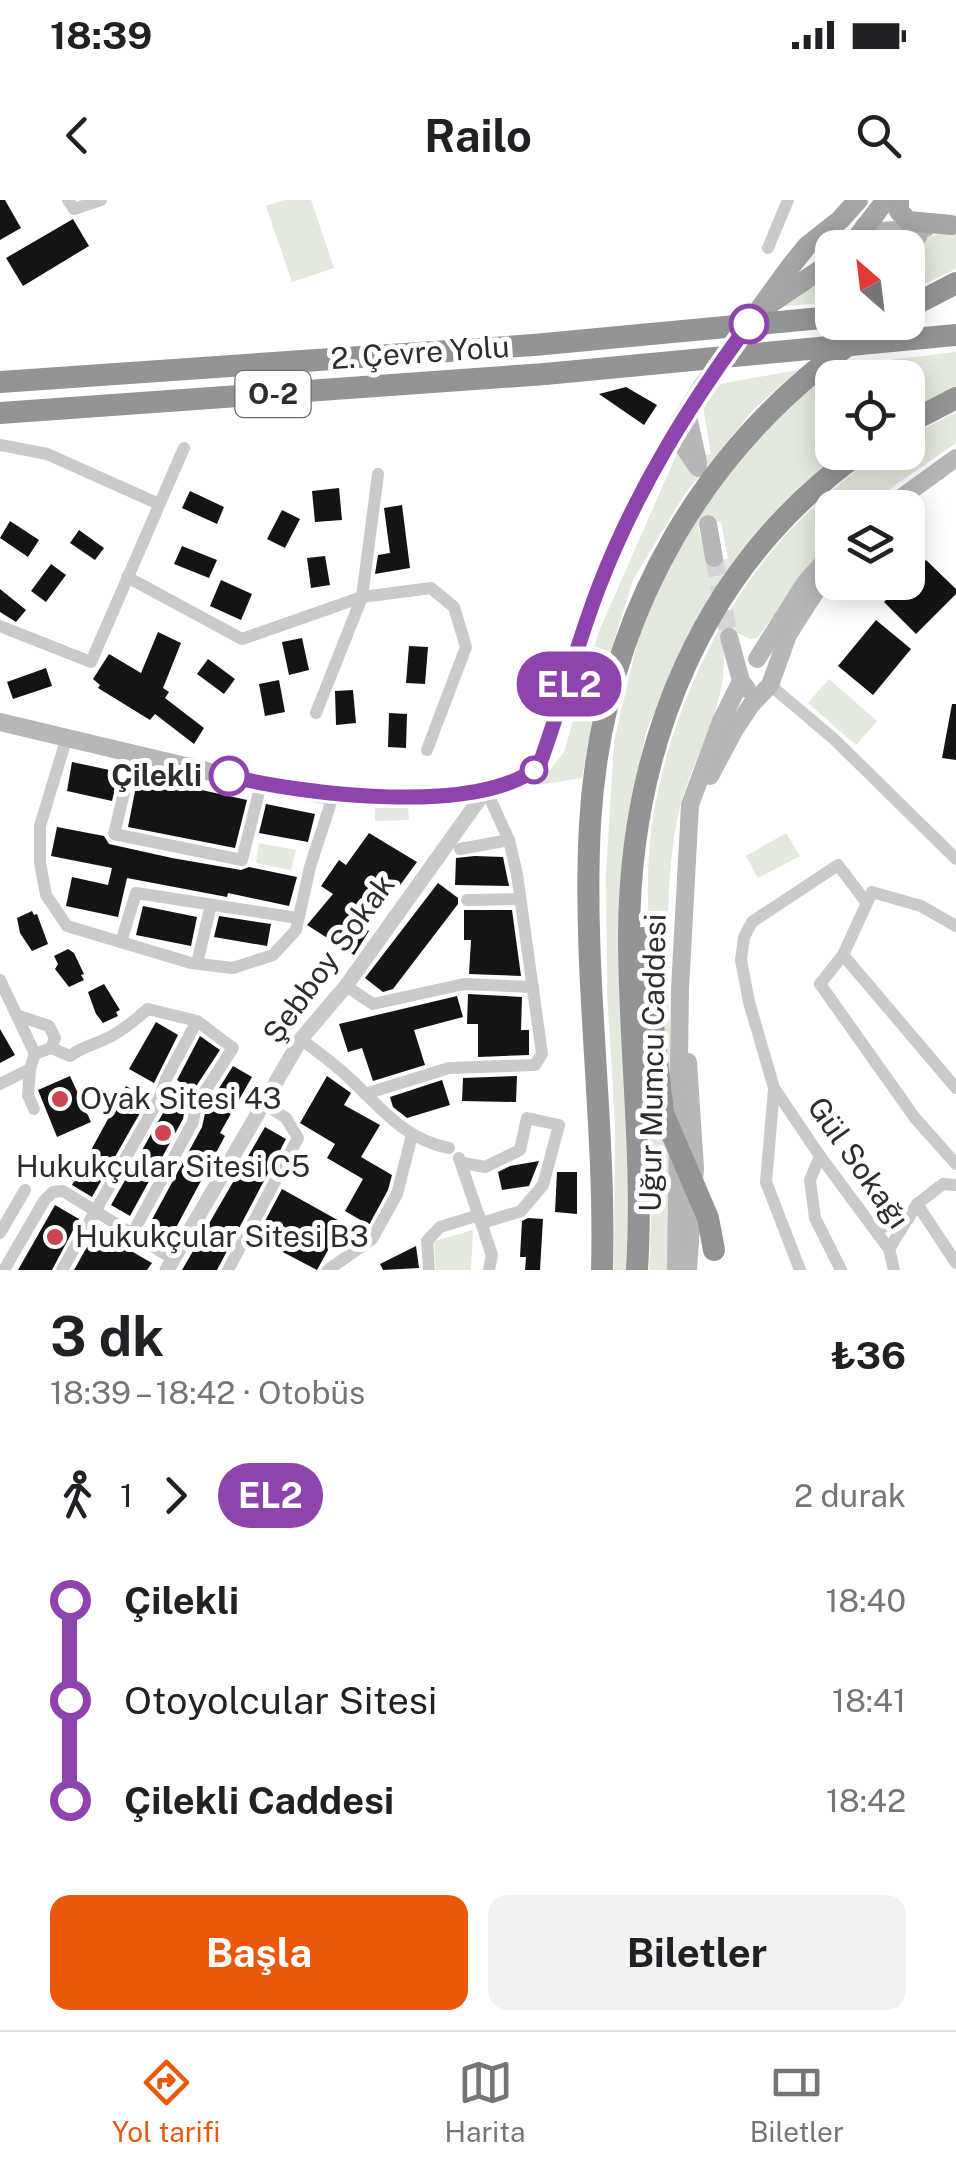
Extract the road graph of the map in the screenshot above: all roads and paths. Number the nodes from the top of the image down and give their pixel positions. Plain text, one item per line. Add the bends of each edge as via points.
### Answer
1 (68, 200) edge
2 (101, 200) edge
3 (788, 200) edge
4 (858, 200) edge
5 (886, 200) edge
6 (899, 200) edge
7 (840, 220) junction
8 (953, 225) edge
9 (864, 226) junction
10 (861, 230) edge
11 (925, 234) edge
12 (807, 246) junction
13 (768, 248) dead end
14 (815, 261) edge
15 (815, 275) edge
16 (956, 283) edge
17 (925, 299) edge
18 (956, 304) edge
19 (925, 307) edge
20 (758, 312) junction
21 (815, 319) edge
22 (956, 334) edge
23 (857, 340) edge
24 (0, 382) edge
25 (956, 398) edge
26 (687, 412) junction
27 (0, 413) edge
28 (925, 414) edge
29 (674, 433) junction
30 (0, 445) edge
31 (184, 448) dead end
32 (956, 458) edge
33 (840, 470) edge
34 (378, 474) dead end
35 (912, 490) edge
36 (160, 504) junction
37 (708, 524) dead end
38 (714, 558) tunnel mouth
39 (815, 572) edge
40 (128, 577) junction
41 (815, 593) edge
42 (362, 598) junction
43 (0, 626) edge
44 (754, 660) junction
45 (740, 679) junction
46 (768, 684) junction
47 (316, 713) dead end
48 (0, 722) edge
49 (67, 737) junction
50 (426, 750) dead end
51 (134, 753) junction
52 (261, 784) junction
53 (486, 790) junction
54 (642, 794) junction
55 (333, 796) junction
56 (509, 840) junction
57 (460, 849) dead end
58 (686, 858) junction
59 (956, 859) edge
60 (520, 899) junction
61 (467, 900) dead end
62 (866, 902) junction
63 (212, 905) junction
64 (298, 918) junction
65 (956, 926) edge
66 (121, 942) junction
67 (843, 955) junction
68 (197, 964) junction
69 (0, 980) edge
70 (346, 986) junction
71 (533, 987) junction
72 (680, 1012) junction
73 (19, 1016) junction
74 (197, 1022) junction
75 (302, 1039) junction
76 (51, 1048) junction
77 (35, 1054) junction
78 (30, 1069) junction
79 (0, 1084) edge
80 (774, 1088) junction
81 (956, 1088) edge
82 (365, 1094) junction
83 (262, 1103) junction
84 (34, 1108) dead end
85 (412, 1135) junction
86 (449, 1148) junction
87 (820, 1156) junction
88 (463, 1162) junction
89 (956, 1164) edge
90 (956, 1185) edge
91 (24, 1190) dead end
92 (917, 1204) junction
93 (97, 1212) junction
94 (478, 1219) junction
95 (908, 1219) junction
96 (871, 1224) junction
97 (0, 1232) edge
98 (131, 1236) junction
99 (889, 1249) junction
100 (712, 1260) edge
101 (956, 1262) edge
102 (170, 1265) edge
103 (4, 1270) edge
104 (62, 1270) edge
105 (228, 1270) edge
106 (328, 1270) edge
107 (430, 1270) edge
108 (490, 1270) edge
109 (602, 1270) edge
110 (637, 1270) edge
111 (676, 1270) edge
112 (688, 1270) edge
113 (800, 1270) edge
114 (841, 1270) edge
115 (894, 1270) edge

1 - 2 street via 74,209
3 - 13 street
4 - 7 main road
5 - 9 main road
6 - 8 main road via 908,221
7 - 9 main road via 856,215
7 - 12 main road
8 - 9 main road via 881,232
8 - 11 main road
9 - 10 main road
12 - 14 main road via 804,256
12 - 20 main road
15 - 20 main road
16 - 17 highway
18 - 19 highway
20 - 26 main road
21 - 24 highway, 2. Çevre Yolu / O-2, bridge
22 - 27 highway, 2. Çevre Yolu / O-2, bridge via 545,374
23 - 109 highway via 812,372 723,462 657,568 622,653 600,734 590,824
25 - 28 highway
26 - 29 main road
26 - 29 main road via 698,468
29 - 53 main road via 600,584 539,766
30 - 36 street via 47,454
31 - 36 street
32 - 35 main road
33 - 54 highway via 788,516 728,588 678,680
34 - 42 street
36 - 40 street
37 - 38 main road
39 - 44 main road
40 - 42 street via 242,640
40 - 43 street via 91,662
41 - 46 main road
42 - 47 street
42 - 50 street via 432,588 454,607 466,647
44 - 45 main road via 743,666
44 - 45 main road via 730,641
44 - 46 main road via 770,666
45 - 46 main road via 752,691
45 - 58 main road via 698,778
46 - 58 main road via 710,776
46 - 59 street via 870,772
48 - 49 main road
49 - 51 main road
49 - 66 street via 40,826 46,896 68,926
51 - 52 main road
51 - 52 street via 114,834 242,860
52 - 55 main road
53 - 55 main road
53 - 56 street
53 - 70 street, Şebboy Sokak
54 - 100 highway, bridge via 644,958 664,1114 708,1218
54 - 110 highway via 629,930
55 - 64 street
56 - 57 street
56 - 60 street
58 - 72 main road, Uğur Mumcu Caddesi
60 - 61 street
60 - 71 street
62 - 65 street via 872,892 921,906
62 - 67 street
62 - 80 street via 838,865 752,922 744,938 749,1002
63 - 64 street
63 - 66 street via 136,893
63 - 68 street
64 - 68 street via 273,956 233,968
66 - 68 street
67 - 81 street
67 - 89 street via 820,984
69 - 73 street
70 - 71 street via 373,1004 464,984
70 - 75 street, Şebboy Sokak
71 - 82 street via 542,1054 535,1065 449,1068
72 - 111 main road, Uğur Mumcu Caddesi
72 - 112 main road via 695,1136
73 - 76 street via 48,1026 55,1038
73 - 77 street
74 - 76 street via 148,1009 121,1031 82,1046 74,1062
74 - 93 street
74 - 98 street via 232,1048
75 - 82 street
75 - 83 street, Şebboy Sokak
76 - 77 street
77 - 78 street
78 - 79 street
78 - 84 street
80 - 87 street, Gül Sokağı
80 - 113 street via 766,1182
82 - 85 street
83 - 102 street, Şebboy Sokak
83 - 105 street via 286,1118 298,1138
85 - 86 street
85 - 106 street via 397,1194 372,1239
86 - 88 street
86 - 94 street
87 - 96 street, Gül Sokağı
87 - 114 street via 810,1180 815,1218
88 - 94 street
88 - 94 street via 485,1167 520,1150 527,1118 559,1125 543,1186 522,1211
90 - 92 street via 944,1184
91 - 97 street
92 - 95 street
92 - 101 street
93 - 98 street
93 - 103 street via 63,1191 53,1192
93 - 104 street
94 - 107 street via 440,1227 427,1241
94 - 108 street via 492,1256
95 - 96 street
95 - 99 street
96 - 99 street, Gül Sokağı
98 - 102 street
99 - 115 street, Gül Sokağı

